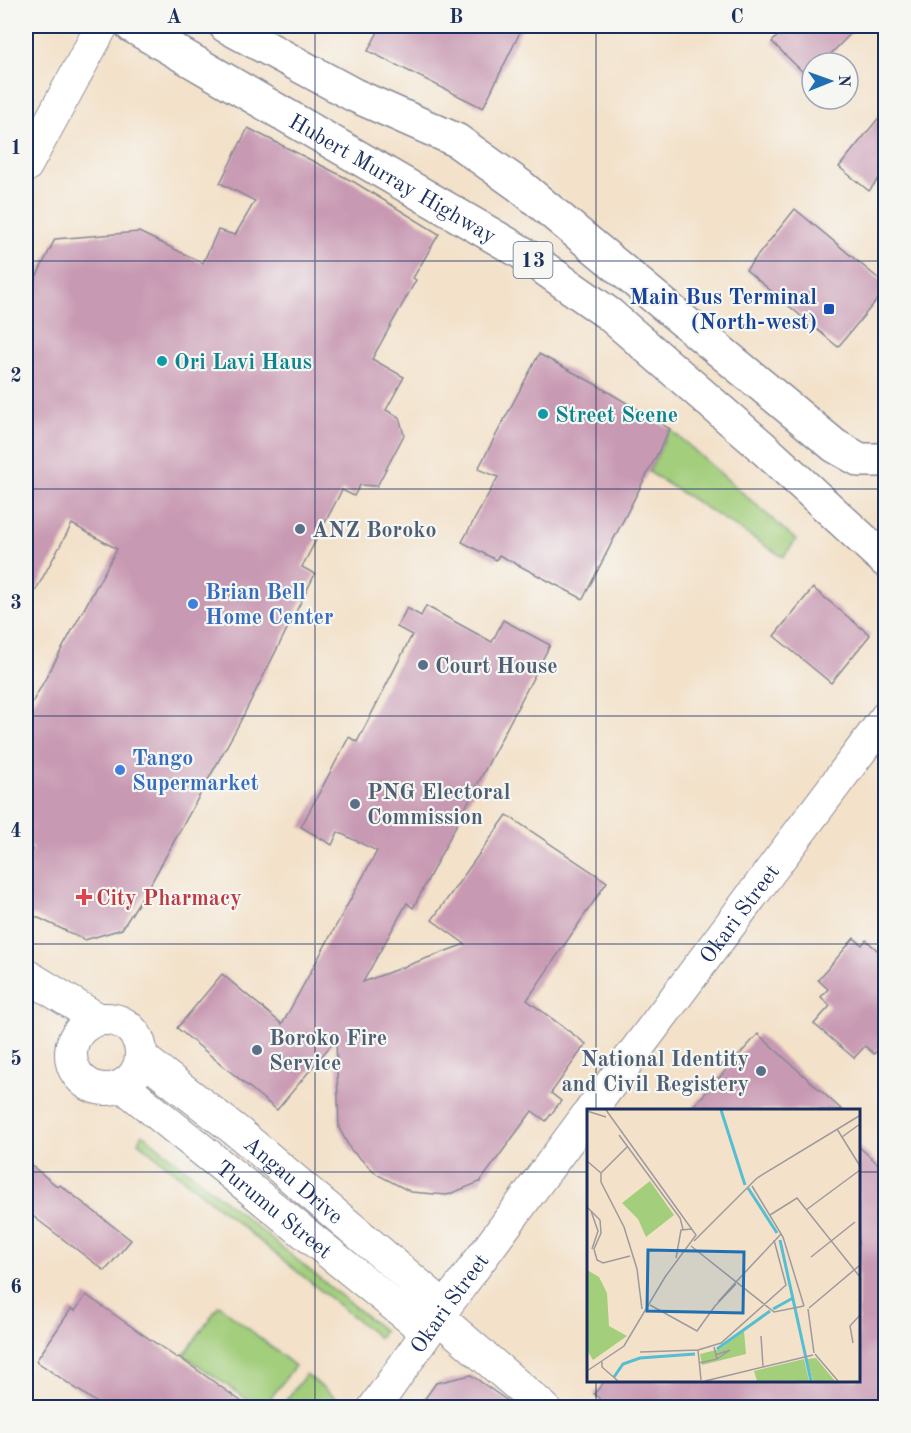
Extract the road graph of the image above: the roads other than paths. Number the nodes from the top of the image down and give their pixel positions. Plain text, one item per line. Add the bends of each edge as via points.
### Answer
1 (102, 26) edge
2 (132, 26) edge
3 (226, 26) edge
4 (26, 166) edge
5 (885, 460) edge
6 (885, 561) edge
7 (885, 717) edge
8 (26, 975) edge
9 (98, 1019) junction
10 (141, 1057) junction
11 (123, 1086) junction
12 (592, 1109) edge
13 (587, 1116) edge
14 (437, 1319) junction
15 (375, 1407) edge
16 (544, 1407) edge

1 - 4 street
2 - 6 highway, Hubert Murray Highway / 13 via 521,252 609,314
3 - 5 highway, 13 via 354,95 456,140 519,185 835,446 860,460
7 - 12 street, Okari Street
8 - 9 street
9 - 10 street via 122,1022 129,1027 141,1046
9 - 11 street via 79,1031 73,1042 73,1066 91,1087
10 - 11 street via 133,1077
10 - 14 street, Angau Drive via 238,1133
11 - 14 street, Turumu Street
13 - 14 street, Okari Street
14 - 15 street, Okari Street
14 - 16 street, Angau Drive

